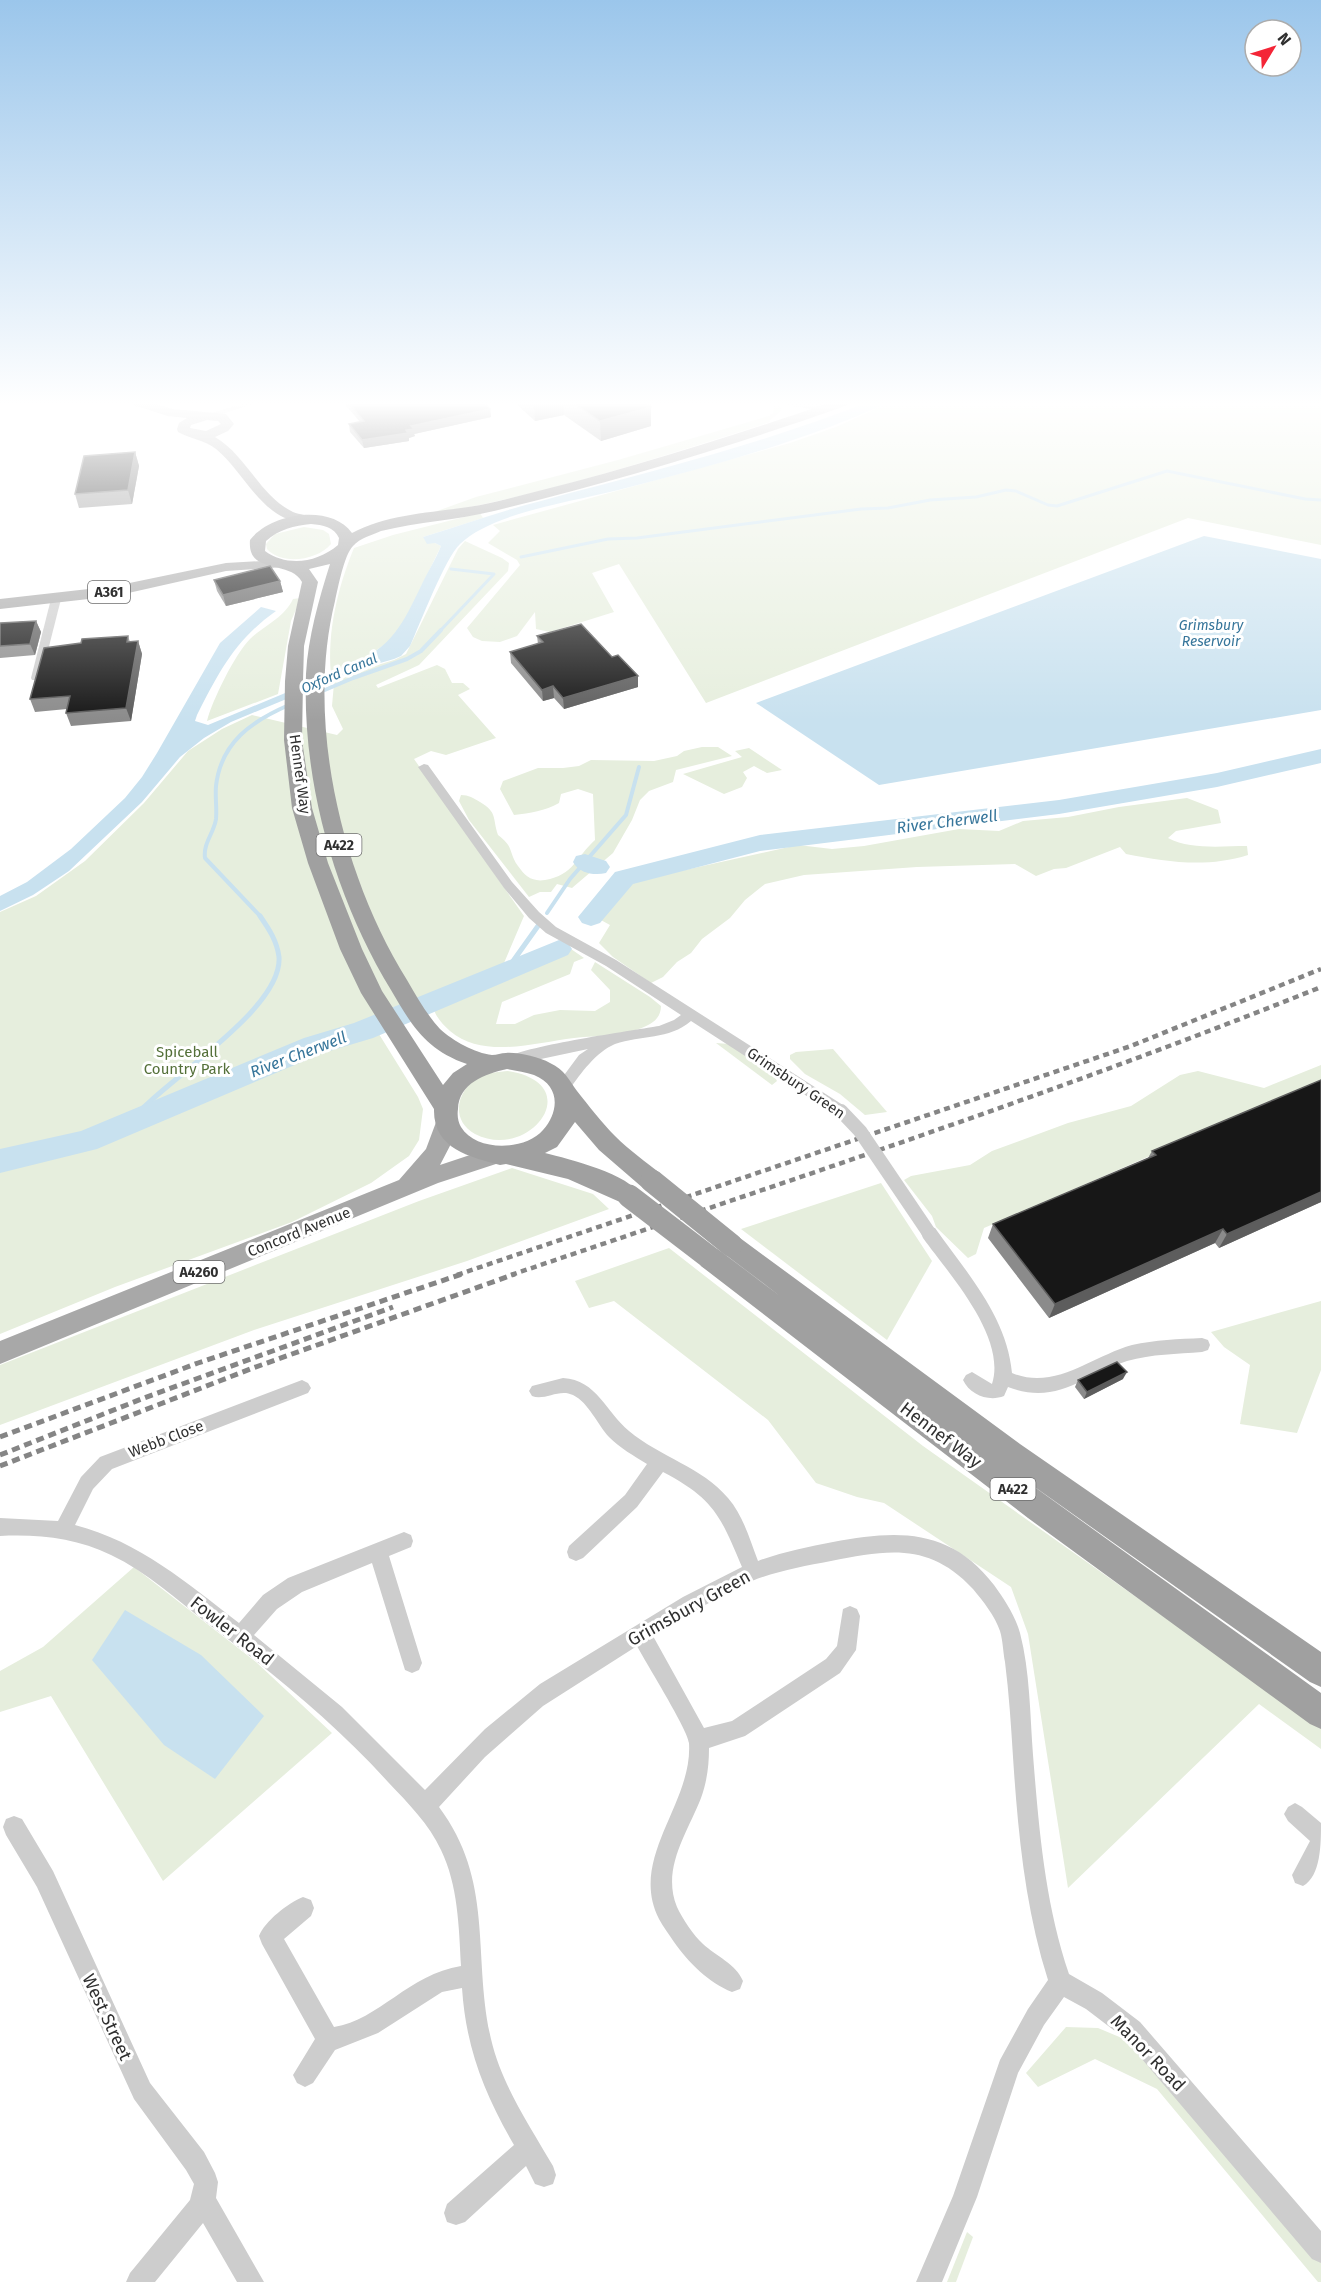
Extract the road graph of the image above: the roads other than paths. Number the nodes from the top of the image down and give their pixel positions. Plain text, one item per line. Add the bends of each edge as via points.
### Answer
1 (261, 508) edge
2 (277, 508) edge
3 (482, 508) edge
4 (318, 521) junction
5 (393, 523) junction
6 (258, 539) junction
7 (344, 547) junction
8 (285, 564) junction
9 (217, 568) junction
10 (56, 599) junction
11 (0, 604) edge
12 (34, 688) edge
13 (424, 767) dead end
14 (690, 1015) junction
15 (611, 1041) junction
16 (499, 1062) junction
17 (566, 1090) junction
18 (445, 1115) junction
19 (502, 1156) junction
20 (397, 1191) junction
21 (720, 1251) junction
22 (1202, 1344) dead end
23 (0, 1353) edge
24 (1002, 1377) junction
25 (972, 1380) dead end
26 (302, 1388) dead end
27 (538, 1391) dead end
28 (660, 1461) junction
29 (0, 1527) edge
30 (63, 1530) junction
31 (404, 1541) dead end
32 (378, 1551) junction
33 (576, 1552) dead end
34 (753, 1572) junction
35 (850, 1616) dead end
36 (641, 1633) junction
37 (240, 1636) junction
38 (412, 1663) dead end
39 (1321, 1671) edge
40 (1321, 1713) edge
41 (699, 1739) junction
42 (425, 1806) junction
43 (1295, 1814) dead end
44 (14, 1827) dead end
45 (1321, 1837) edge
46 (1321, 1844) edge
47 (1303, 1875) dead end
48 (303, 1908) dead end
49 (473, 1975) junction
50 (732, 1981) dead end
51 (1060, 1982) junction
52 (328, 2040) junction
53 (305, 2075) dead end
54 (529, 2147) junction
55 (544, 2175) dead end
56 (204, 2201) junction
57 (456, 2213) dead end
58 (1321, 2250) edge
59 (139, 2282) edge
60 (251, 2282) edge
61 (929, 2282) edge

1 - 6 main road via 265,528
2 - 4 main road via 294,518
3 - 5 highway
4 - 5 highway
4 - 6 highway via 285,523
4 - 7 highway via 335,525 346,533
5 - 7 highway via 362,533
6 - 8 highway, Hennef Way via 257,552 262,557
6 - 9 main road, A361 via 242,556
7 - 8 highway via 314,563
7 - 16 highway, Hennef Way / A422 via 325,602 315,672 318,755 342,858 397,984 430,1032 463,1055
8 - 9 main road, A361
8 - 18 highway, Hennef Way / A422 via 308,576 310,586 296,646 293,707 302,808 351,949 372,993
9 - 10 main road, A361 via 152,584
10 - 11 main road, A361
10 - 12 street
13 - 14 street, Grimsbury Green via 520,901 555,932
14 - 15 street via 661,1031
14 - 24 street, Grimsbury Green, bridge via 841,1111 860,1131 990,1322 1002,1361
15 - 16 street
15 - 17 street via 584,1059
16 - 17 highway via 541,1067
16 - 18 highway via 459,1080 449,1093
17 - 19 highway via 567,1115 556,1135 526,1152
17 - 21 highway, A422, bridge via 607,1143 652,1181
18 - 19 highway via 453,1135 464,1145
18 - 20 main road, Concord Avenue / A4260 via 443,1142 436,1154
19 - 20 main road, Concord Avenue / A4260
19 - 21 highway, A422, bridge via 552,1163 601,1180
20 - 23 main road, Concord Avenue / A4260
21 - 39 highway, Hennef Way / A422
21 - 40 highway, Hennef Way / A422 via 1038,1508
22 - 24 street via 1134,1352 1053,1385 1027,1386
24 - 25 street via 994,1393
26 - 30 street, Webb Close via 106,1463 87,1483
27 - 28 street via 563,1385 577,1389 619,1435
28 - 33 street via 631,1502
28 - 34 street via 694,1480 720,1502
29 - 30 street, Fowler Road
30 - 37 street, Fowler Road via 98,1540 137,1559
31 - 32 street
32 - 37 street via 282,1593
32 - 38 street
34 - 36 street, Grimsbury Green
34 - 51 street, Grimsbury Green via 857,1547 913,1544 954,1561 994,1600 1005,1618 1012,1643 1036,1891
35 - 41 street via 846,1650 833,1666 738,1729
36 - 41 street
36 - 42 street, Grimsbury Green via 568,1677 506,1723
37 - 42 street, Fowler Road via 338,1715
41 - 50 street via 698,1773 666,1851 662,1890 667,1912 678,1932 694,1952
42 - 49 street, Fowler Road via 441,1828 461,1872 471,1927
43 - 45 street
44 - 56 street, West Street via 45,1879 142,2091 195,2161 206,2182
46 - 47 street
48 - 52 street via 270,1936
49 - 52 street via 437,1982 341,2040
49 - 54 street, Fowler Road via 477,2024 486,2061
51 - 58 street, Manor Road via 1094,2001 1132,2030
51 - 61 street via 1008,2068 965,2197
52 - 53 street
54 - 55 street, Fowler Road
54 - 57 street
56 - 59 street
56 - 60 street, West Street

